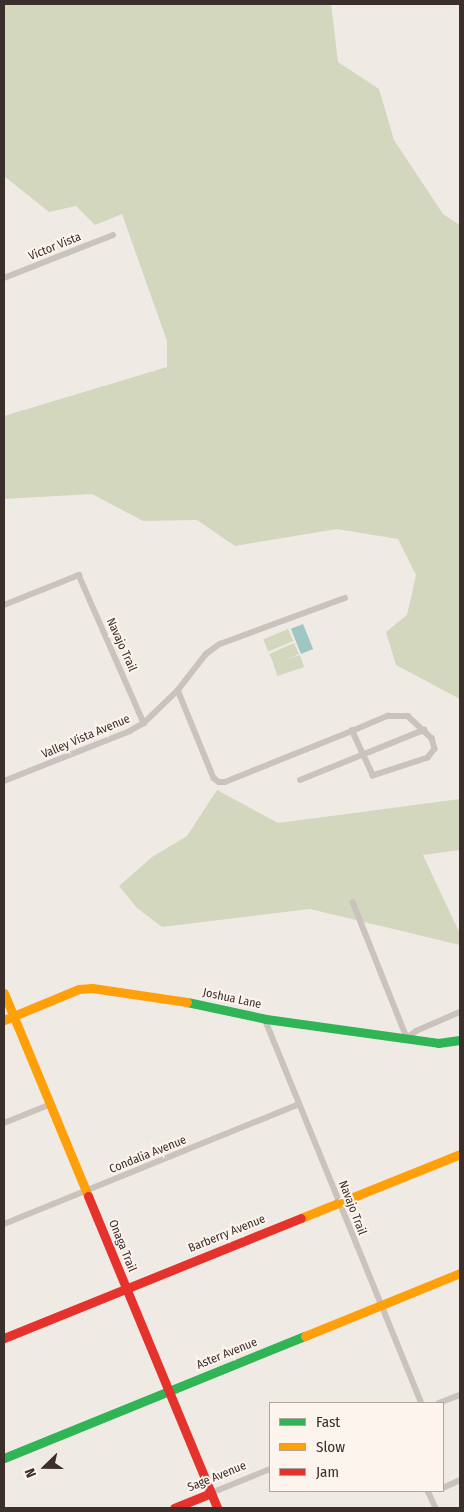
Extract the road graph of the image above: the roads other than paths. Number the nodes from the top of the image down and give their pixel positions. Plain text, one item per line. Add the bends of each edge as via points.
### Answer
1 (113, 235) dead end
2 (4, 278) edge
3 (345, 598) dead end
4 (4, 606) edge
5 (178, 690) junction
6 (144, 723) junction
7 (352, 730) junction
8 (424, 730) junction
9 (362, 753) junction
10 (300, 780) dead end
11 (4, 781) edge
12 (354, 902) dead end
13 (4, 993) edge
14 (460, 1012) edge
15 (13, 1016) junction
16 (265, 1019) junction
17 (4, 1020) edge
18 (407, 1038) junction
19 (460, 1040) edge
20 (51, 1104) junction
21 (299, 1104) junction
22 (4, 1123) edge
23 (460, 1154) edge
24 (86, 1191) junction
25 (339, 1203) junction
26 (4, 1224) edge
27 (460, 1273) edge
28 (126, 1288) junction
29 (380, 1306) junction
30 (4, 1338) edge
31 (168, 1391) junction
32 (460, 1395) edge
33 (422, 1402) edge
34 (442, 1402) edge
35 (4, 1458) edge
36 (269, 1469) edge
37 (460, 1480) edge
38 (444, 1488) edge
39 (428, 1492) edge
40 (211, 1493) junction
41 (174, 1508) edge
42 (217, 1508) edge
43 (436, 1508) edge

1 - 2 street, Victor Vista
3 - 5 street, Valley Vista Avenue via 220,644 206,654
4 - 6 street, Navajo Trail via 79,575
5 - 6 street, Valley Vista Avenue
5 - 7 street via 214,778 219,782
6 - 11 street, Valley Vista Avenue
7 - 8 street via 388,716 408,716
7 - 9 street
8 - 9 street
8 - 9 street via 432,738 435,749 428,758 373,776
9 - 10 street
12 - 18 street
13 - 15 street, Onaga Trail
14 - 18 street
15 - 16 street, Joshua Lane via 79,989 92,988 191,1003
15 - 17 street, Joshua Lane
15 - 20 street, Onaga Trail
16 - 18 street, Joshua Lane
16 - 21 street, Navajo Trail
18 - 19 street, Joshua Lane via 438,1044
20 - 22 street
20 - 24 street, Onaga Trail
21 - 24 street, Condalia Avenue
21 - 25 street, Navajo Trail
23 - 25 street, Barberry Avenue
24 - 26 street, Condalia Avenue
24 - 28 street, Onaga Trail
25 - 28 street, Barberry Avenue
25 - 29 street, Navajo Trail
27 - 29 street, Aster Avenue
28 - 30 street, Barberry Avenue
28 - 31 street, Onaga Trail
29 - 31 street, Aster Avenue
29 - 33 street, Navajo Trail
31 - 35 street, Aster Avenue
31 - 40 street, Onaga Trail
32 - 34 street
36 - 40 street, Sage Avenue
37 - 38 street
39 - 43 street
40 - 41 street, Sage Avenue
40 - 42 street, Onaga Trail

